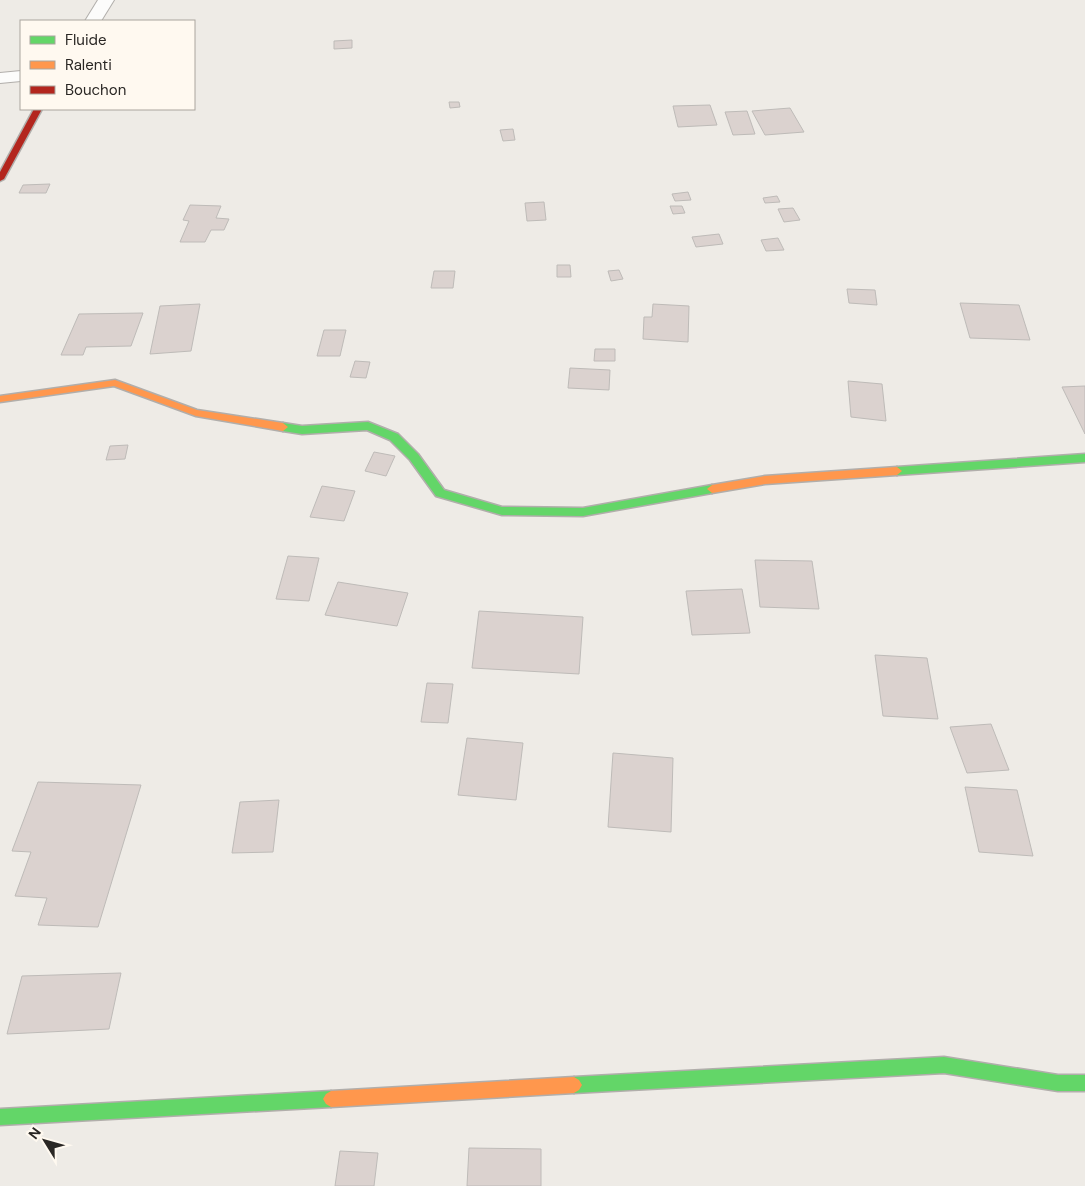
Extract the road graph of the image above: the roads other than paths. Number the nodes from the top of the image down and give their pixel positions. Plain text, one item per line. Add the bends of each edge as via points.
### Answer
1 (106, 0) edge
2 (94, 20) edge
3 (20, 76) edge
4 (0, 78) edge
5 (37, 110) edge
6 (0, 179) edge
7 (0, 399) edge
8 (1085, 458) edge
9 (1085, 1083) edge
10 (0, 1117) edge

1 - 2 street
3 - 4 street
5 - 6 street
7 - 8 street via 115,383 196,413 302,430 368,426 394,437 414,457 440,493 502,511 583,512 765,480
9 - 10 street via 1058,1083 944,1065

